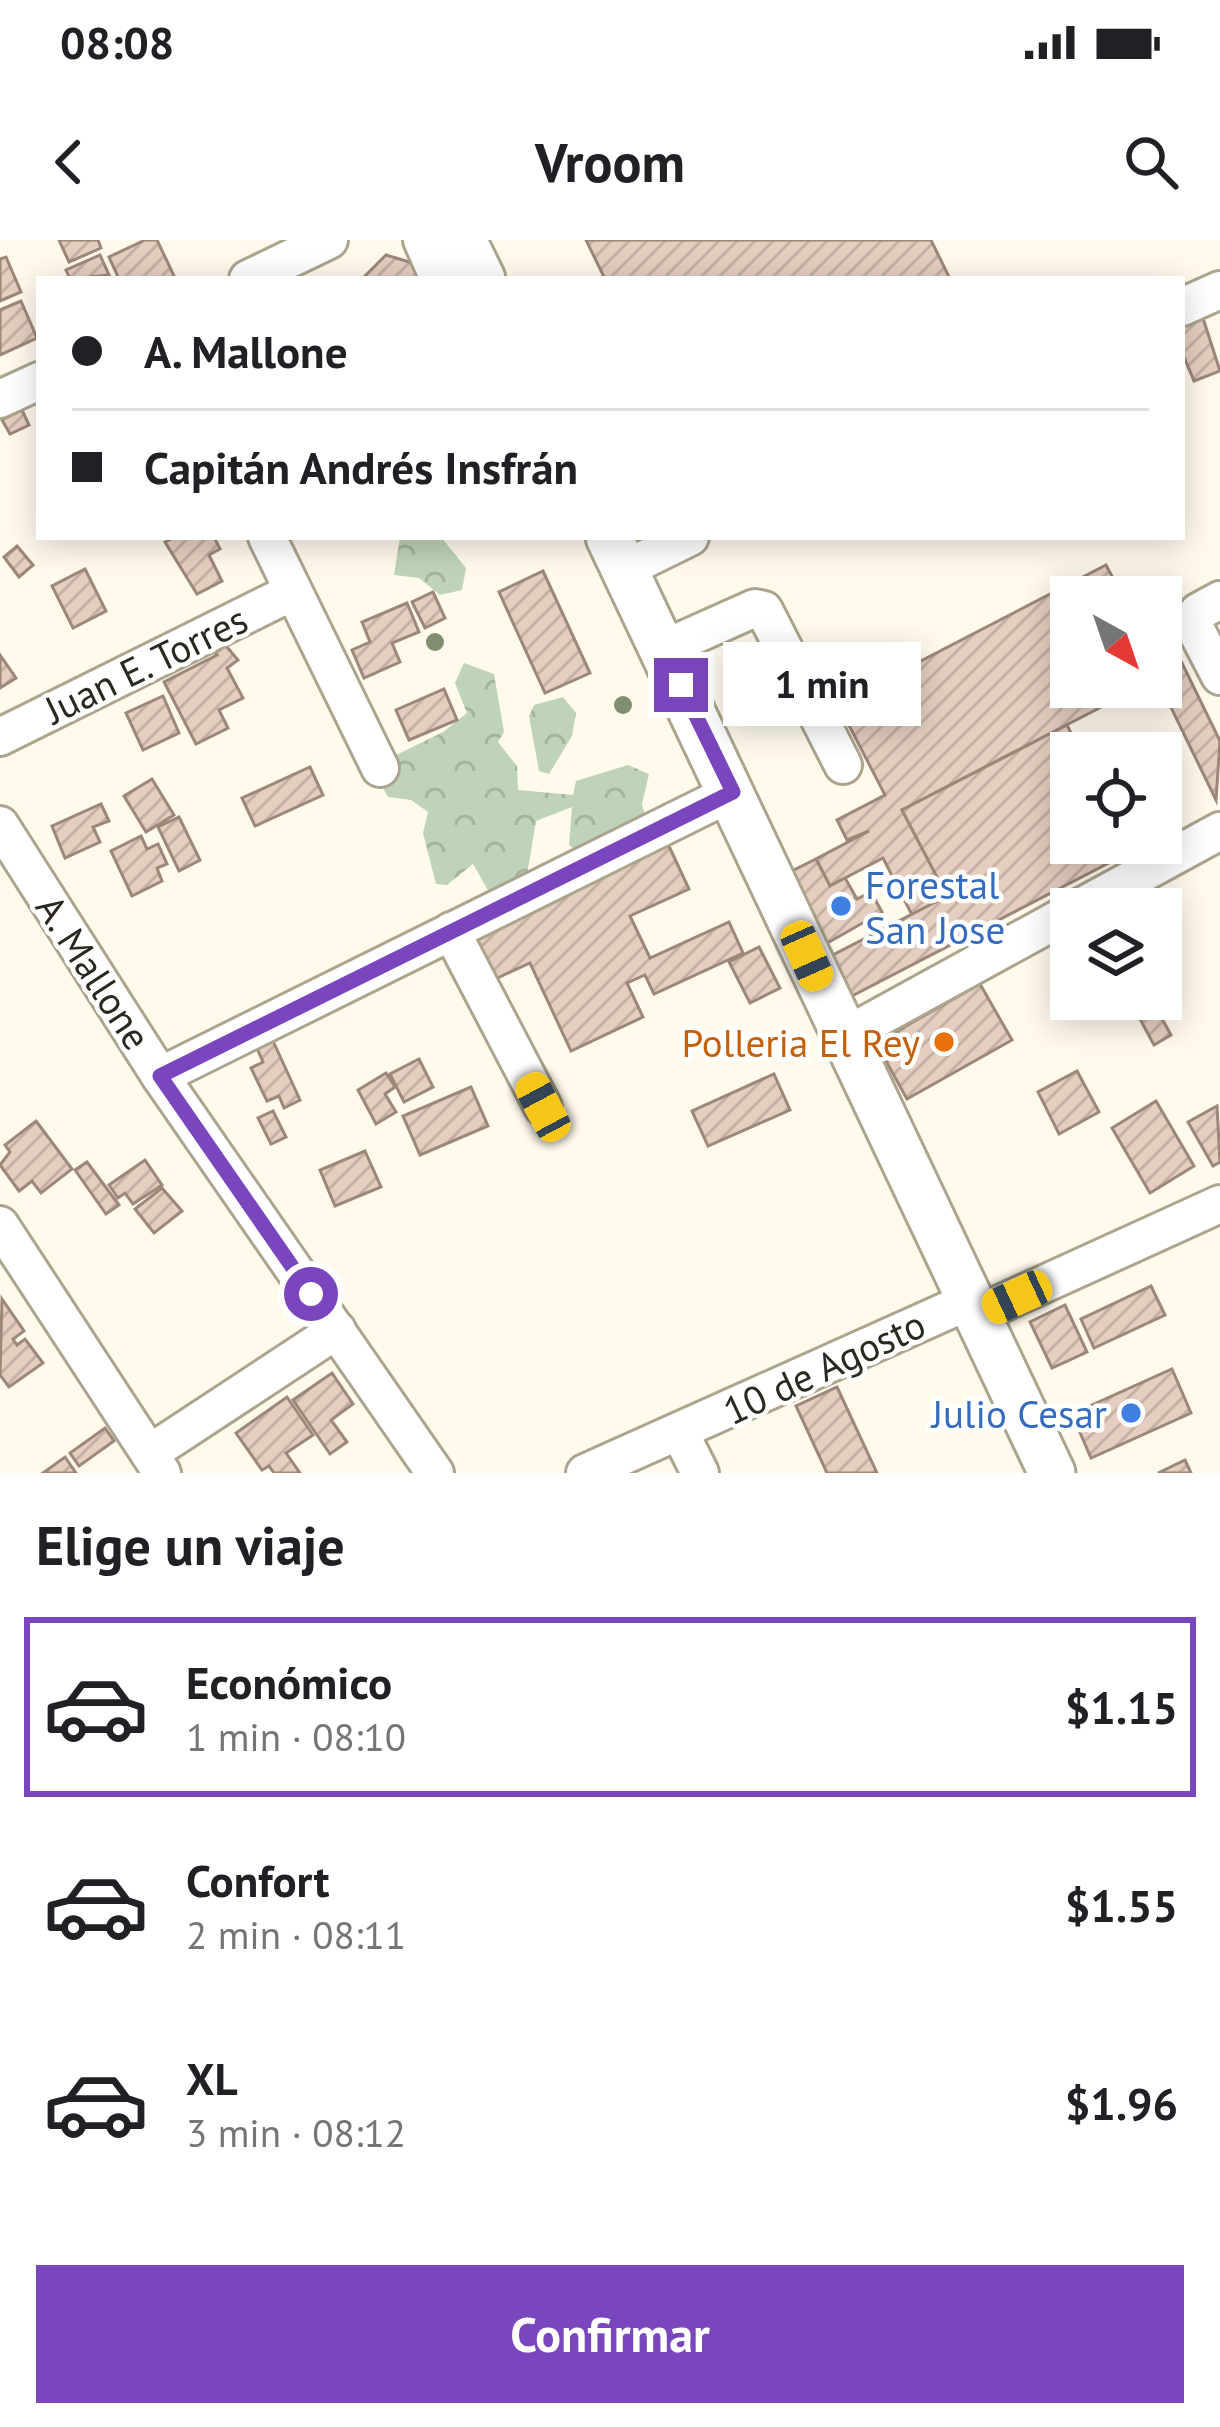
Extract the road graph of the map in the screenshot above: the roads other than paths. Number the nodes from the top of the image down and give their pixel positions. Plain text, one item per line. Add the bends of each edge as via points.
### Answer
1 (329, 240) edge
2 (422, 240) edge
3 (464, 240) edge
4 (254, 276) edge
5 (438, 276) edge
6 (481, 276) edge
7 (1220, 290) edge
8 (1185, 306) edge
9 (36, 382) edge
10 (0, 400) edge
11 (268, 540) edge
12 (676, 540) edge
13 (617, 553) edge
14 (292, 592) junction
15 (1220, 600) edge
16 (663, 649) junction
17 (1220, 676) edge
18 (0, 736) edge
19 (843, 765) dead end
20 (380, 768) dead end
21 (733, 792) junction
22 (0, 825) edge
23 (1220, 831) edge
24 (1116, 888) edge
25 (1050, 924) edge
26 (452, 932) junction
27 (844, 1037) junction
28 (160, 1076) junction
29 (543, 1107) dead end
30 (1220, 1204) edge
31 (0, 1225) edge
32 (972, 1308) junction
33 (337, 1330) junction
34 (680, 1432) junction
35 (156, 1463) edge
36 (435, 1473) edge
37 (585, 1473) edge
38 (700, 1473) edge
39 (1052, 1473) edge

1 - 4 street
2 - 5 street
3 - 6 main road
7 - 8 street
9 - 10 street
11 - 14 street
12 - 13 street
13 - 16 main road
14 - 18 street, Juan E. Torres
14 - 20 street
15 - 17 street via 1193,624
16 - 19 street via 764,610
16 - 21 main road
21 - 26 street
21 - 27 main road
22 - 28 street, A. Mallone
23 - 24 street
25 - 27 street
26 - 28 street
26 - 29 street
27 - 32 main road
28 - 33 street, A. Mallone
30 - 32 street, 10 de Agosto
31 - 35 street
32 - 34 street, 10 de Agosto
32 - 39 main road
33 - 35 street
33 - 36 street, A. Mallone
34 - 37 street, 10 de Agosto
34 - 38 street

